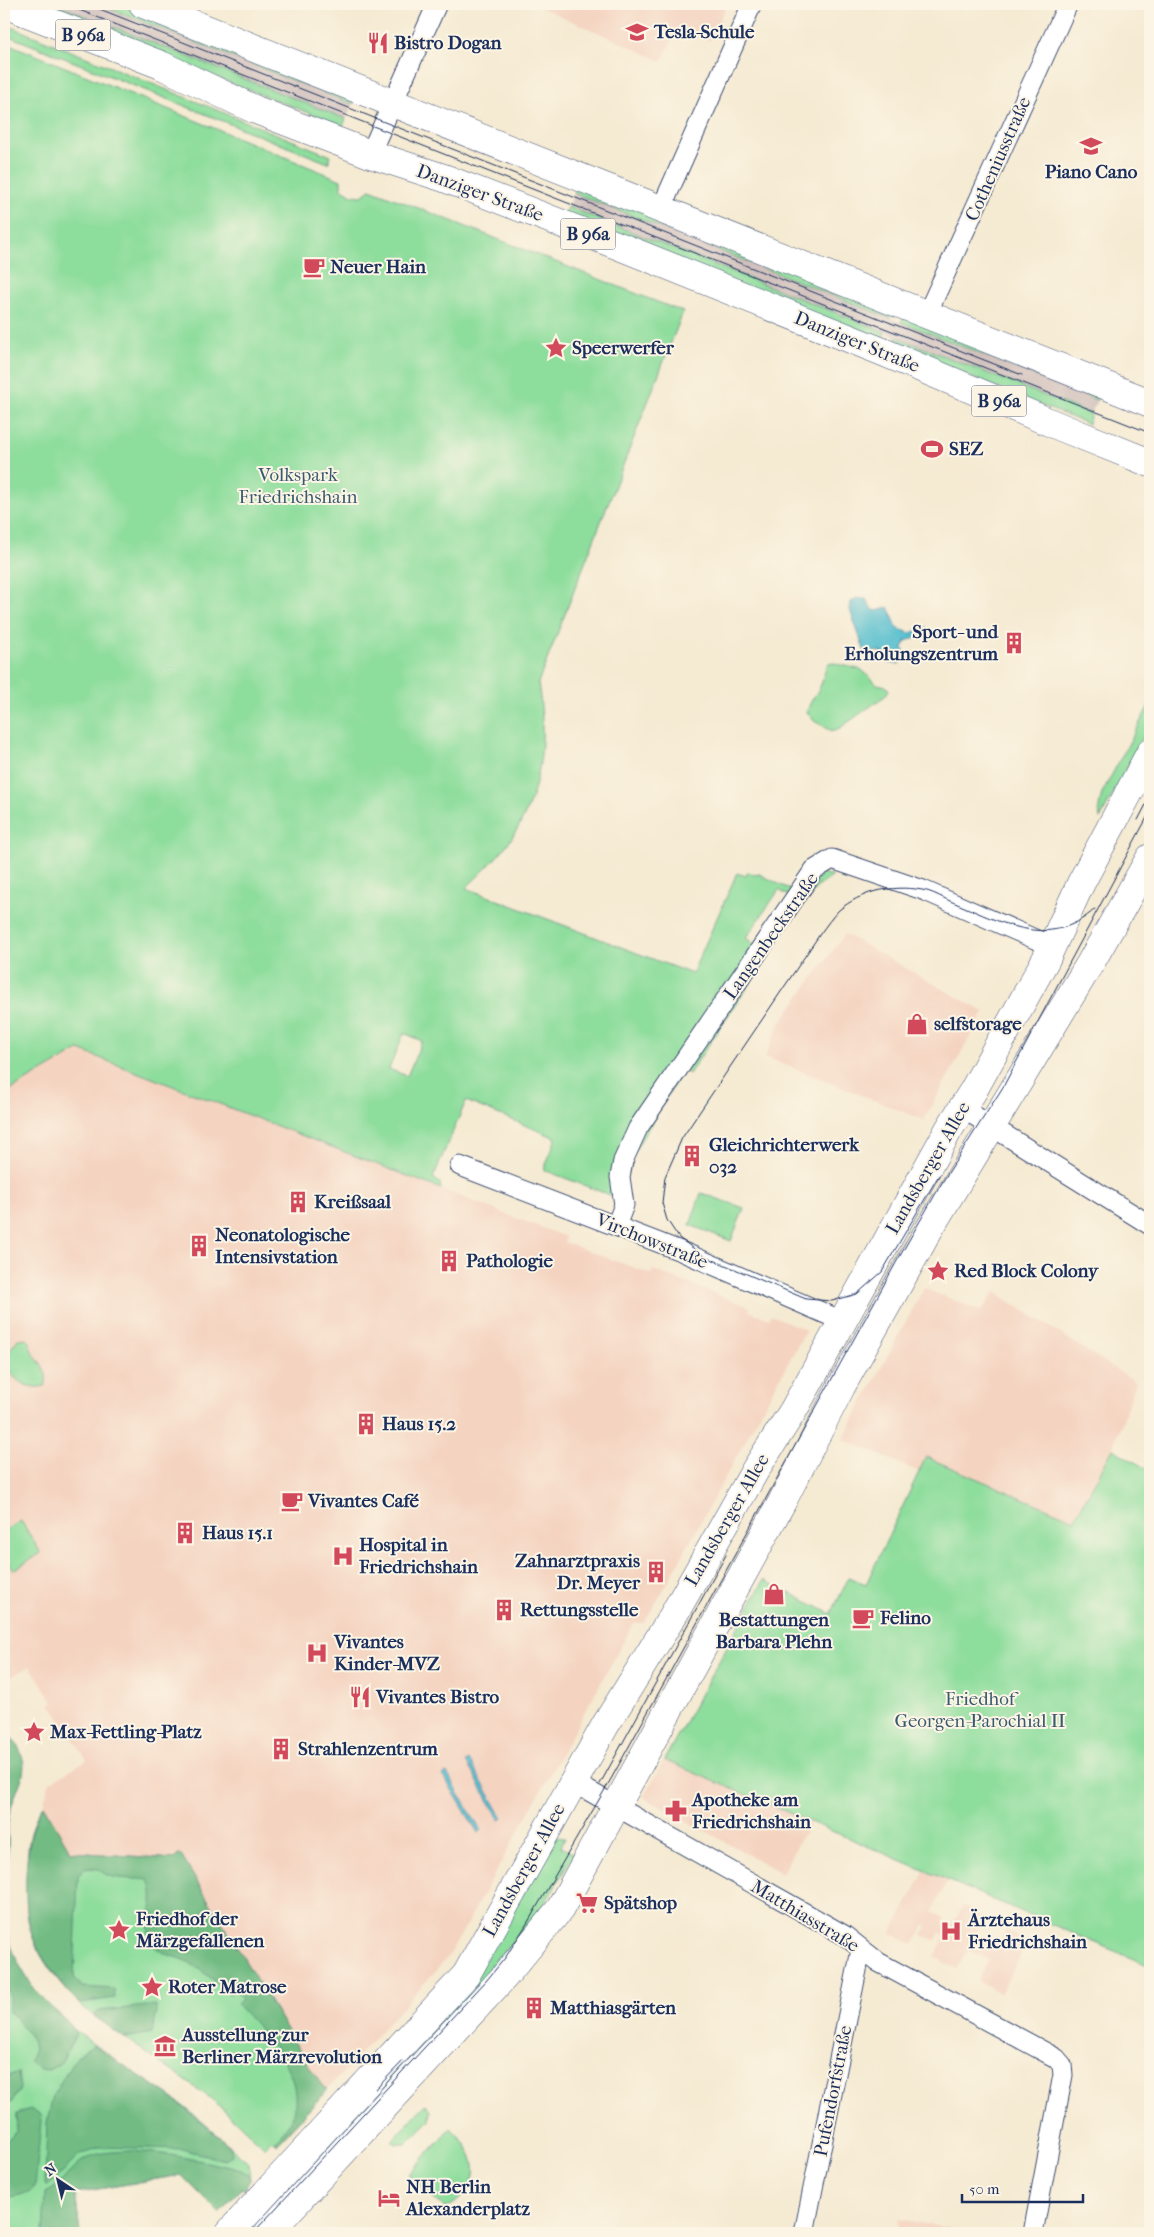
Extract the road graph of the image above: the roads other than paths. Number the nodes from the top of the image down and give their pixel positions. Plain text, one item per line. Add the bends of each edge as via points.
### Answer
1 (4, 4) edge
2 (145, 4) edge
3 (437, 4) edge
4 (752, 4) edge
5 (1068, 4) edge
6 (393, 102) junction
7 (370, 154) junction
8 (661, 209) junction
9 (928, 314) junction
10 (1150, 403) edge
11 (1150, 462) edge
12 (1150, 753) edge
13 (1150, 858) edge
14 (1045, 944) junction
15 (962, 1108) junction
16 (992, 1126) junction
17 (460, 1166) dead end
18 (1150, 1225) edge
19 (616, 1226) junction
20 (842, 1320) junction
21 (573, 1782) junction
22 (616, 1806) junction
23 (862, 1950) junction
24 (229, 2233) edge
25 (268, 2233) edge
26 (804, 2233) edge
27 (1033, 2233) edge

1 - 7 main road, Danziger Straße / B 96a via 162,65 256,110
2 - 6 main road, B 96a
3 - 6 street
4 - 8 street
5 - 9 street, Cotheniusstraße
6 - 7 street
6 - 8 main road, B 96a
7 - 11 main road, Danziger Straße / B 96a via 444,178 619,246
8 - 9 main road, B 96a
9 - 10 main road, B 96a
12 - 14 main road, Landsberger Allee
13 - 16 main road, Landsberger Allee
14 - 15 main road, Landsberger Allee
14 - 19 street, Langenbeckstraße via 931,893 832,859 814,870 638,1128 623,1161 620,1177 624,1205
15 - 16 street
15 - 20 main road, Landsberger Allee
16 - 18 street
16 - 22 main road, Landsberger Allee via 944,1204 841,1388
17 - 19 street, Virchowstraße
19 - 20 street, Virchowstraße
20 - 21 main road, Landsberger Allee via 793,1411 756,1467 674,1614
21 - 22 street, Matthiasstraße
21 - 24 main road, Landsberger Allee via 466,1975
22 - 23 street, Matthiasstraße via 844,1935
22 - 25 main road, Landsberger Allee via 560,1909 536,1940
23 - 26 street, Pufendorfstraße
23 - 27 street, Matthiasstraße via 878,1962 1056,2058 1062,2065 1061,2089

